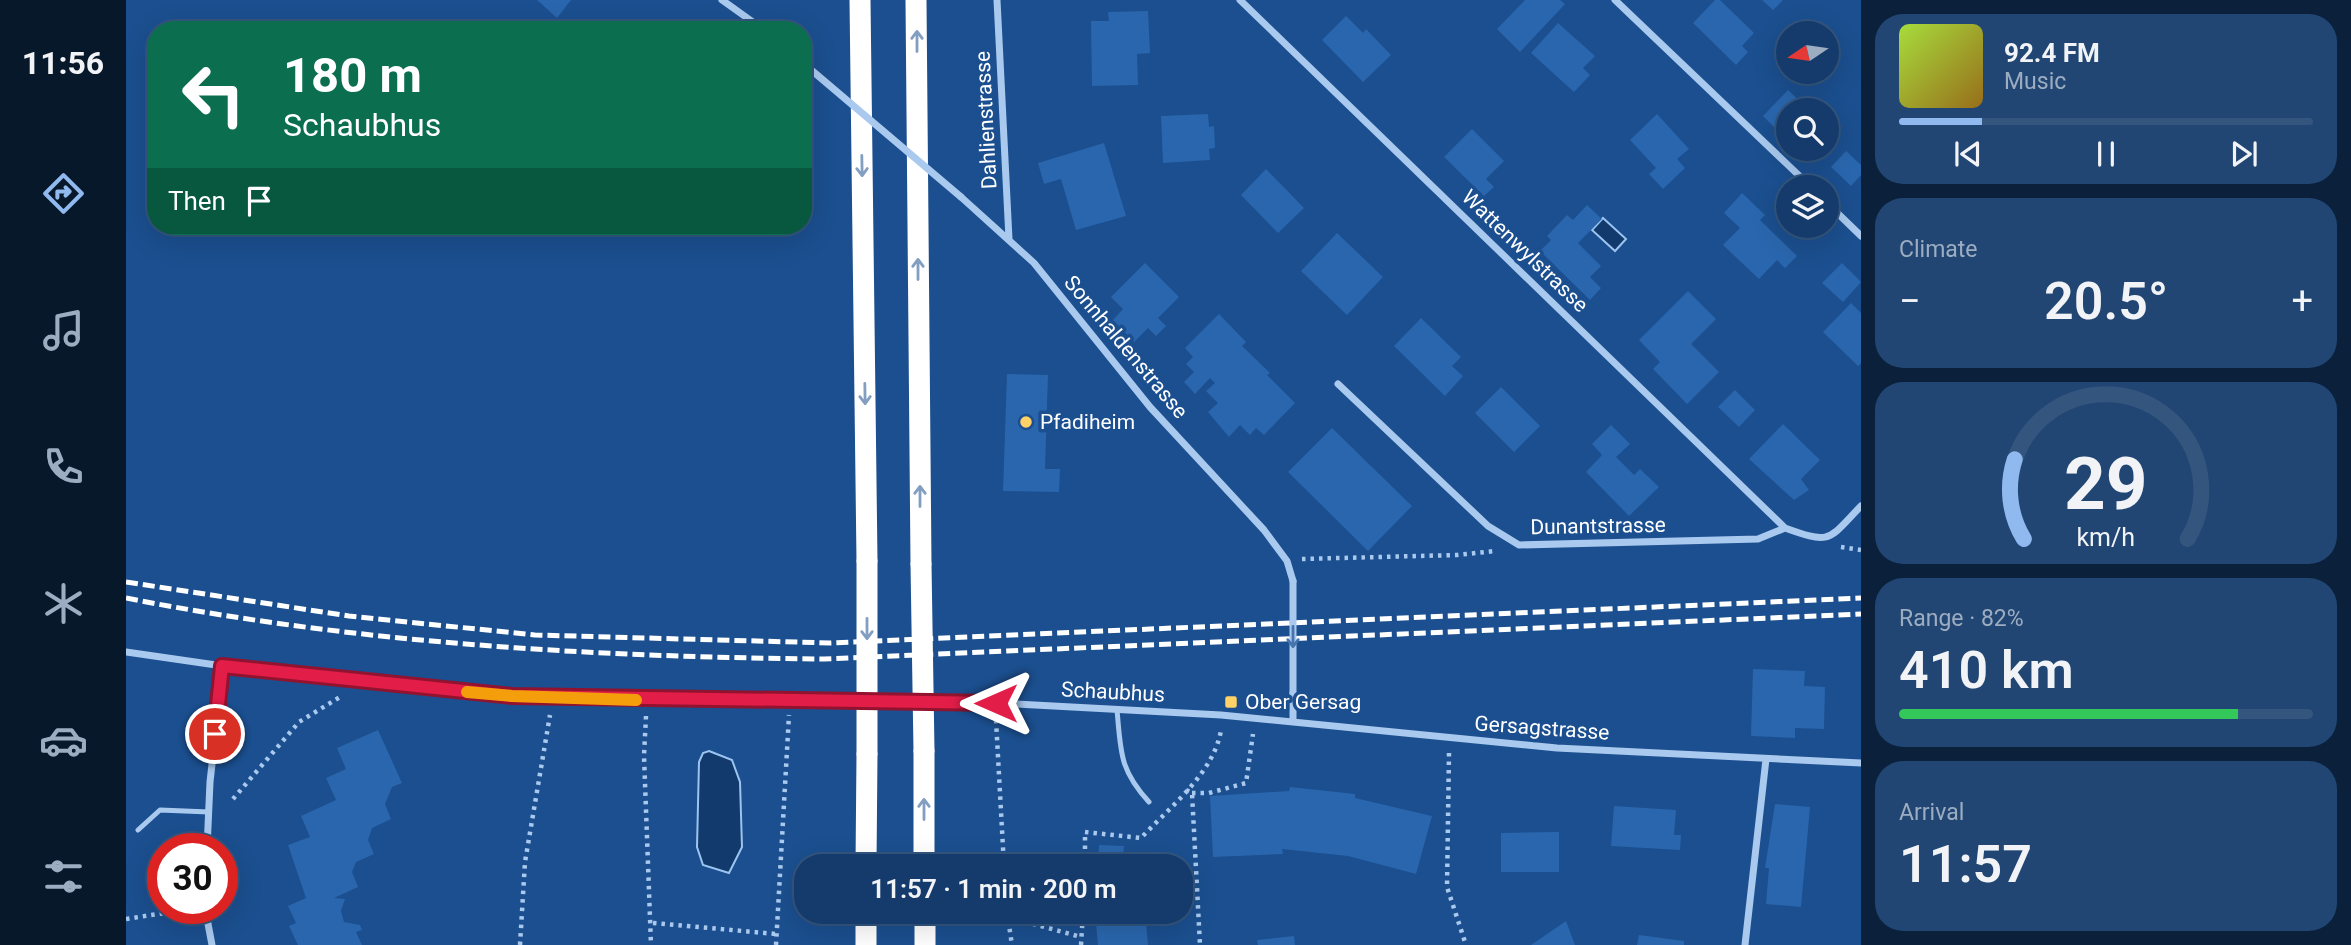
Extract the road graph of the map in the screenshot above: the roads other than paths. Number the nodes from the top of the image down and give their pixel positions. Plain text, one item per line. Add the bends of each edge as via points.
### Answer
1 (722, 0) edge
2 (860, 0) edge
3 (916, 0) edge
4 (997, 0) edge
5 (1240, 0) edge
6 (1615, 0) edge
7 (754, 21) edge
8 (812, 71) edge
9 (1798, 175) edge
10 (1839, 215) edge
11 (1861, 236) edge
12 (1009, 239) junction
13 (1338, 384) dead end
14 (1861, 506) edge
15 (1786, 528) junction
16 (126, 652) edge
17 (222, 666) junction
18 (1117, 710) junction
19 (1221, 715) joint
20 (1293, 722) junction
21 (1766, 759) junction
22 (1861, 763) edge
23 (1149, 802) dead end
24 (209, 812) junction
25 (138, 830) dead end
26 (208, 833) edge
27 (866, 854) edge
28 (924, 854) edge
29 (208, 924) edge
30 (866, 924) edge
31 (925, 924) edge
32 (212, 945) edge
33 (866, 945) edge
34 (925, 945) edge
35 (1745, 945) edge

1 - 7 street
2 -> 27 highway, bridge
28 -> 3 highway, bridge
4 - 12 street, Dahlienstrasse
5 - 15 street, Wattenwylstrasse
6 - 9 street
8 - 12 street, Sonnhaldenstrasse, bridge
10 - 11 street
12 -> 20 street, Sonnhaldenstrasse, bridge via 1287,561 1293,581
13 - 15 street, Dunantstrasse via 1488,527 1519,545 1758,539
14 - 15 street via 1835,534 1817,540
16 - 17 street, Schaubhus
17 - 18 street, Schaubhus via 512,696 996,703
17 - 24 street
18 - 19 street, Schaubhus
18 - 23 lane via 1122,758 1130,781
19 - 20 street, Gersagstrasse
20 - 21 street, Gersagstrasse via 1558,748
21 - 22 street, Gersagstrasse
21 - 35 street
24 - 25 lane via 160,810
24 - 26 street
29 - 32 street
30 - 33 highway
31 - 34 highway

